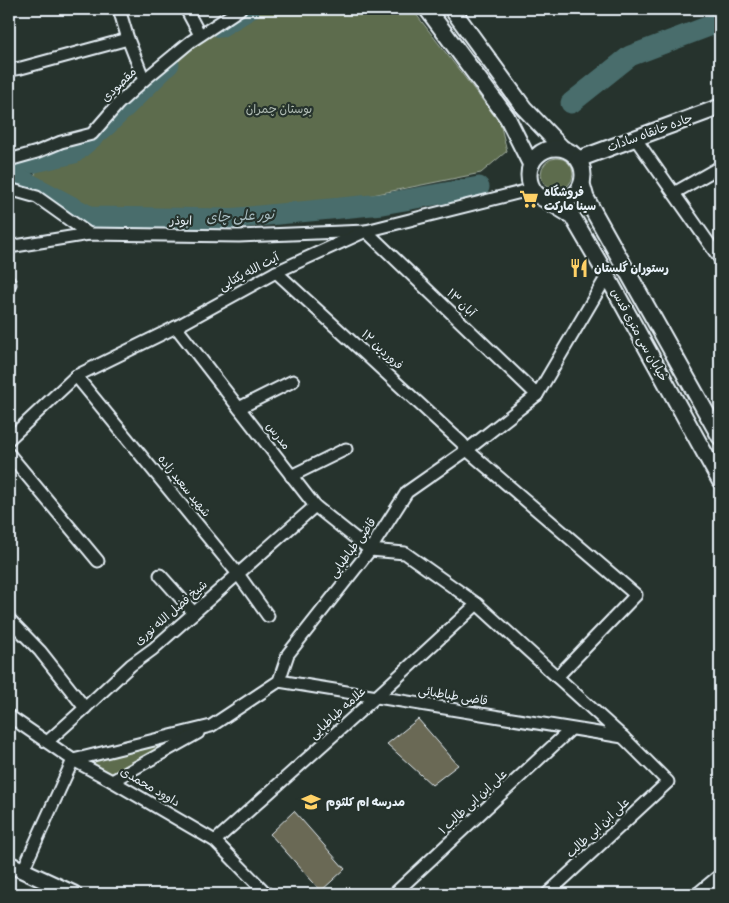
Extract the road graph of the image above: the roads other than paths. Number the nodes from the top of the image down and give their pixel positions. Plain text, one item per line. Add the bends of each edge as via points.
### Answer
1 (119, 9) edge
2 (186, 9) edge
3 (240, 9) edge
4 (426, 9) edge
5 (452, 9) edge
6 (200, 36) junction
7 (128, 39) junction
8 (9, 70) edge
9 (144, 80) junction
10 (720, 107) edge
11 (635, 138) junction
12 (562, 148) junction
13 (579, 159) junction
14 (9, 160) edge
15 (531, 164) junction
16 (718, 168) dead end
17 (582, 184) junction
18 (9, 189) edge
19 (533, 189) junction
20 (674, 193) junction
21 (546, 200) junction
22 (366, 231) junction
23 (89, 234) junction
24 (716, 244) edge
25 (9, 247) edge
26 (720, 259) edge
27 (276, 272) junction
28 (607, 276) junction
29 (176, 327) junction
30 (76, 376) junction
31 (293, 381) dead end
32 (537, 395) junction
33 (239, 408) junction
34 (720, 437) edge
35 (9, 439) edge
36 (346, 449) dead end
37 (467, 450) junction
38 (9, 454) edge
39 (291, 476) junction
40 (720, 481) edge
41 (314, 506) junction
42 (370, 550) junction
43 (98, 561) dead end
44 (238, 574) junction
45 (160, 575) dead end
46 (477, 604) junction
47 (194, 613) junction
48 (268, 616) dead end
49 (9, 619) edge
50 (557, 677) junction
51 (279, 681) junction
52 (376, 697) junction
53 (86, 708) junction
54 (9, 716) edge
55 (211, 726) junction
56 (570, 730) junction
57 (623, 738) junction
58 (48, 741) junction
59 (73, 760) junction
60 (112, 781) junction
61 (215, 840) junction
62 (16, 867) edge
63 (720, 875) edge
64 (9, 877) edge
65 (74, 894) edge
66 (267, 894) edge
67 (394, 894) edge
68 (547, 894) edge
69 (697, 894) edge

1 - 7 street
2 - 6 street
3 - 6 street, مقصودی
4 - 15 main road via 507,117
5 - 12 main road via 524,108
6 - 9 street, مقصودی
7 - 8 street
7 - 9 street
9 - 14 street, مقصودی via 92,134
10 - 11 main road, جاده خانقاه سادات
11 - 13 main road, جاده خانقاه سادات
11 - 20 street
12 - 13 main road
12 - 15 main road via 540,152
13 - 17 main road via 584,172
15 - 19 main road via 529,173
16 - 20 street
17 - 21 main road via 578,192 564,201
17 - 34 main road, خیابان سی متری قدس via 586,198
18 - 23 street via 36,197
19 - 21 main road
19 - 22 street, آیت الله یکتایی
20 - 24 street
21 - 28 main road, خیابان سی متری قدس via 572,216
22 - 23 street, ابوذر via 239,236
22 - 27 street, آیت الله یکتایی
22 - 32 street, ۱۳ آبان
23 - 25 street, ابوذر
24 - 26 street
27 - 29 street, آیت الله یکتایی
27 - 37 street, ۱۲ فروردین
28 - 32 street, قاضی طباطبایی
28 - 40 main road, خیابان سی متری قدس
29 - 30 street, آیت الله یکتایی
29 - 33 street, مدرس
30 - 35 street, آیت الله یکتایی
30 - 44 street, شهید سعید زاده
31 - 33 street
32 - 37 street, قاضی طباطبایی
33 - 39 street, مدرس
36 - 39 street
37 - 42 street, قاضی طباطبایی via 407,492
37 - 50 street, ۱۲ فروردین via 636,595
38 - 43 street
39 - 41 street, مدرس
41 - 42 street, مدرس
41 - 44 street, شیخ فضل الله نوری
42 - 46 street via 405,553
42 - 51 street, قاضی طباطبایی via 288,654
44 - 47 street, شیخ فضل الله نوری
44 - 48 street, شهید سعید زاده
45 - 47 street
46 - 50 street
46 - 52 street, علامه طباطبایی
47 - 53 street, شیخ فضل الله نوری via 131,664
49 - 53 street via 40,651
50 - 57 street
51 - 52 street, قاضی طباطبائی
51 - 55 street
52 - 56 street, قاضی طباطبائی
52 - 61 street, علامه طباطبایی
53 - 58 street, شیخ فضل الله نوری
54 - 58 street, داوود محمدی
55 - 59 street
55 - 60 street
56 - 57 street, قاضی طباطبائی
56 - 67 street, علی ابن ابی طالب ۱
57 - 68 street, علی ابن ابی طالب via 668,782
58 - 59 street, داوود محمدی
59 - 60 street, داوود محمدی
59 - 62 street
60 - 61 street, داوود محمدی
61 - 66 street, داوود محمدی
62 - 64 main road
62 - 65 main road
63 - 69 street

